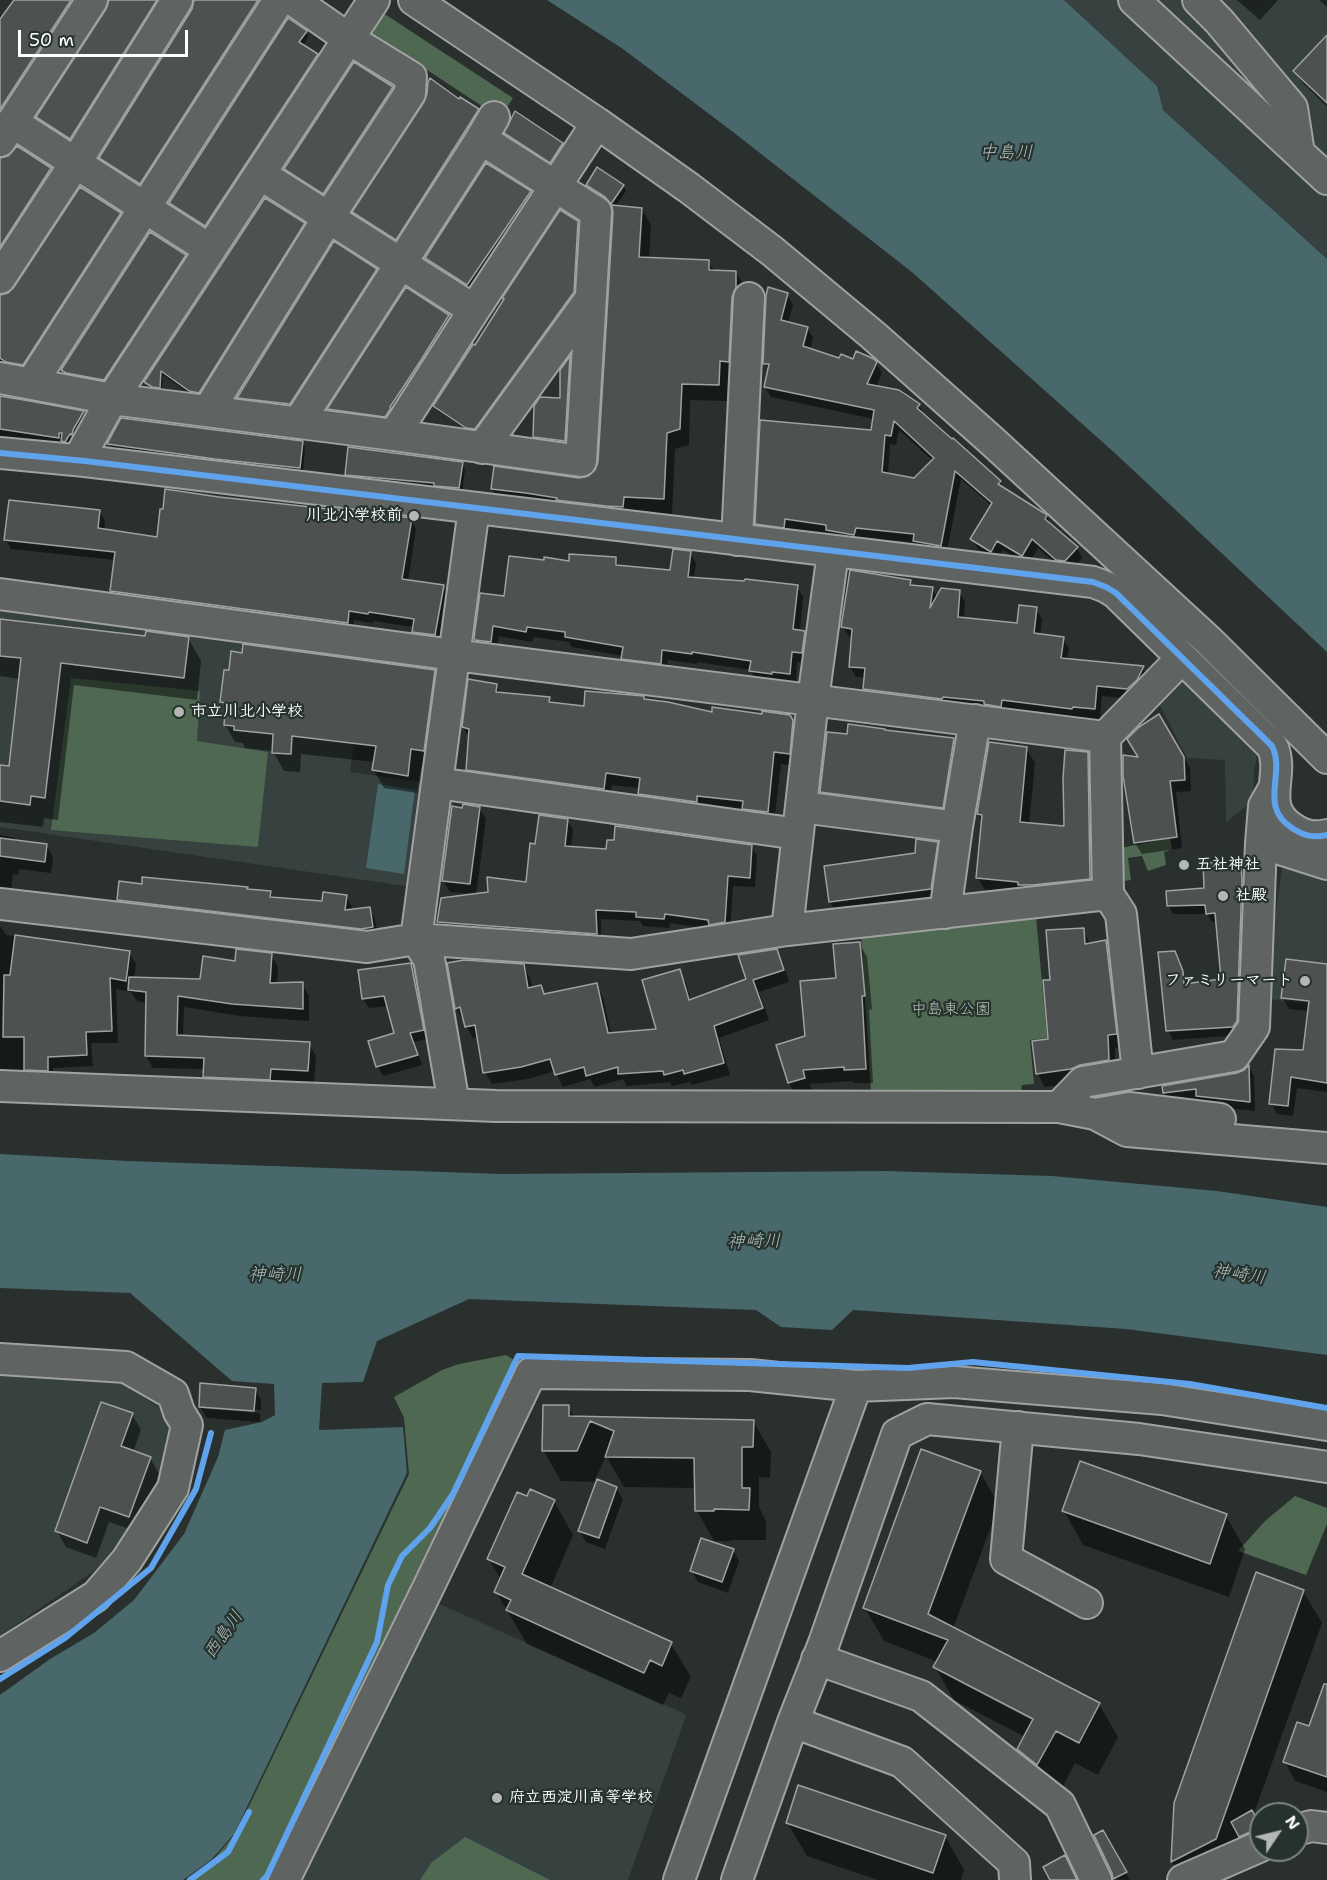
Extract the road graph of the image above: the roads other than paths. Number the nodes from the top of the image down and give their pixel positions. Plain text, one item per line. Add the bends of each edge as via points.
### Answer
1 (92, 0) edge
2 (177, 0) edge
3 (279, 0) edge
4 (293, 0) edge
5 (374, 0) edge
6 (414, 0) edge
7 (1134, 0) edge
8 (1198, 0) edge
9 (349, 39) junction
10 (597, 123) junction
11 (6, 131) edge
12 (1299, 153) junction
13 (76, 162) junction
14 (260, 174) junction
15 (1327, 179) edge
16 (555, 186) junction
17 (145, 207) junction
18 (328, 218) junction
19 (209, 249) junction
20 (400, 263) junction
21 (0, 278) edge
22 (591, 298) junction
23 (749, 298) dead end
24 (474, 310) junction
25 (0, 378) edge
26 (31, 384) junction
27 (112, 399) junction
28 (208, 411) junction
29 (298, 423) junction
30 (394, 435) junction
31 (482, 448) junction
32 (0, 453) edge
33 (78, 460) junction
34 (474, 508) junction
35 (737, 540) junction
36 (833, 552) junction
37 (0, 594) edge
38 (454, 656) junction
39 (1182, 658) junction
40 (813, 700) junction
41 (975, 720) junction
42 (1104, 737) junction
43 (1327, 758) edge
44 (437, 783) junction
45 (1273, 790) junction
46 (800, 820) junction
47 (957, 827) junction
48 (1326, 842) edge
49 (1261, 843) junction
50 (1108, 894) junction
51 (0, 904) edge
52 (945, 913) junction
53 (787, 930) junction
54 (416, 939) junction
55 (1138, 1073) junction
56 (0, 1086) edge
57 (454, 1104) junction
58 (1059, 1107) junction
59 (1322, 1142) edge
60 (0, 1359) edge
61 (856, 1386) junction
62 (1327, 1425) edge
63 (1018, 1427) junction
64 (1327, 1467) edge
65 (1087, 1603) dead end
66 (0, 1656) edge
67 (817, 1659) junction
68 (793, 1722) junction
69 (1309, 1827) edge
70 (1327, 1828) edge
71 (1249, 1851) edge
72 (284, 1880) edge
73 (680, 1880) edge
74 (737, 1880) edge
75 (1015, 1880) edge
76 (1096, 1880) edge
77 (1183, 1880) edge

1 - 11 street
2 - 13 street
3 - 17 street
4 - 9 street
5 - 9 street
6 - 10 street
7 - 12 street
8 - 12 street via 1292,108
9 - 14 street
9 - 18 street via 411,77 410,93
10 - 16 street
10 - 43 street via 763,244 874,336 1210,642
11 - 13 street
12 - 15 street
13 - 17 street
13 - 21 street
14 - 18 street
14 - 19 street
16 - 20 street via 487,128
16 - 22 street via 596,212
16 - 24 street
17 - 19 street
17 - 26 street
18 - 20 street
18 - 28 street
19 - 27 street
20 - 24 street
20 - 29 street
22 - 31 street
22 - 31 street via 581,460
23 - 35 street
24 - 30 street
25 - 26 street
26 - 27 street
27 - 28 street
27 - 33 street
28 - 29 street
29 - 30 street
30 - 31 street
32 - 33 street
33 - 34 street
34 - 35 street
34 - 38 street
35 - 36 street
36 - 39 street via 1093,582 1116,593
36 - 40 street
37 - 38 street
38 - 40 street
38 - 44 street
39 - 42 street
39 - 45 street via 1272,746 1276,759
40 - 41 street
40 - 46 street
41 - 42 street
41 - 47 street
42 - 50 street
44 - 46 street
44 - 54 street
45 - 48 street via 1277,813 1287,825 1302,835
45 - 49 street via 1264,806
46 - 47 street
46 - 53 street
47 - 52 street
48 - 49 street
49 - 55 street via 1254,1027 1234,1056
50 - 52 street
50 - 55 street via 1121,915
51 - 54 street via 367,947
52 - 53 street
53 - 54 street via 631,954
54 - 57 street via 429,959
55 - 58 street via 1083,1082
56 - 57 street
57 - 58 street
58 - 59 street via 1095,1114 1127,1131
60 - 66 street via 126,1367 173,1394 186,1425 173,1488 127,1560 96,1596
61 - 62 street via 954,1382 1162,1399
61 - 72 street via 750,1375 531,1373
61 - 73 street
63 - 64 street via 1139,1439
63 - 65 street via 1006,1558
63 - 67 street via 927,1419 897,1434
67 - 68 street
67 - 76 street via 921,1696 1060,1805
68 - 74 street
68 - 75 street via 902,1762 1014,1863
69 - 70 street
71 - 77 street

